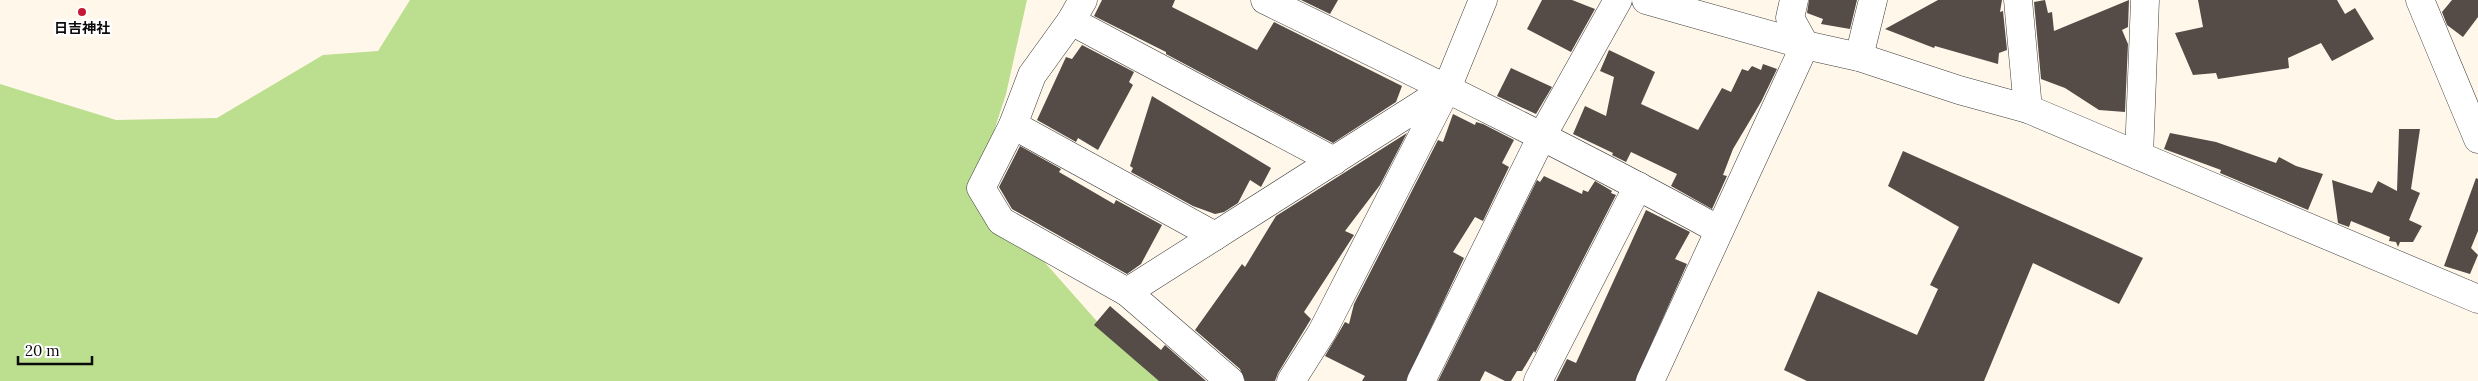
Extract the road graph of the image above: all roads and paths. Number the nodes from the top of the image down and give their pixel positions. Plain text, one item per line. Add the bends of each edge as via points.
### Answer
1 (1265, 0) edge
2 (1483, 0) edge
3 (1618, 0) edge
4 (1646, 0) edge
5 (1794, 0) edge
6 (1873, 0) edge
7 (2018, 0) edge
8 (2145, 0) edge
9 (2420, 0) edge
10 (1684, 6) edge
11 (1077, 11) edge
12 (1805, 45) junction
13 (1859, 57) junction
14 (1447, 88) junction
15 (2028, 109) junction
16 (1013, 125) junction
17 (1542, 136) junction
18 (2478, 139) edge
19 (2139, 156) junction
20 (1334, 161) junction
21 (1638, 186) junction
22 (1719, 230) junction
23 (1215, 236) junction
24 (1128, 292) junction
25 (2478, 299) edge
26 (1230, 381) edge
27 (1291, 381) edge
28 (1421, 381) edge
29 (1538, 381) edge
30 (1650, 381) edge

1 - 14 street
2 - 14 street
3 - 17 street
4 - 10 street
5 - 12 street via 1790,18
6 - 13 street
7 - 15 street
8 - 19 street
9 - 18 street
10 - 12 street
11 - 16 street via 1032,75
11 - 20 street
12 - 13 street
12 - 22 street
13 - 15 street
14 - 17 street
14 - 20 street
14 - 27 street via 1322,332
15 - 19 street
16 - 23 street
16 - 24 street via 981,188 1001,221
17 - 21 street
17 - 28 street
19 - 25 street
20 - 23 street
21 - 22 street
21 - 29 street
22 - 30 street
23 - 24 street
24 - 26 street

